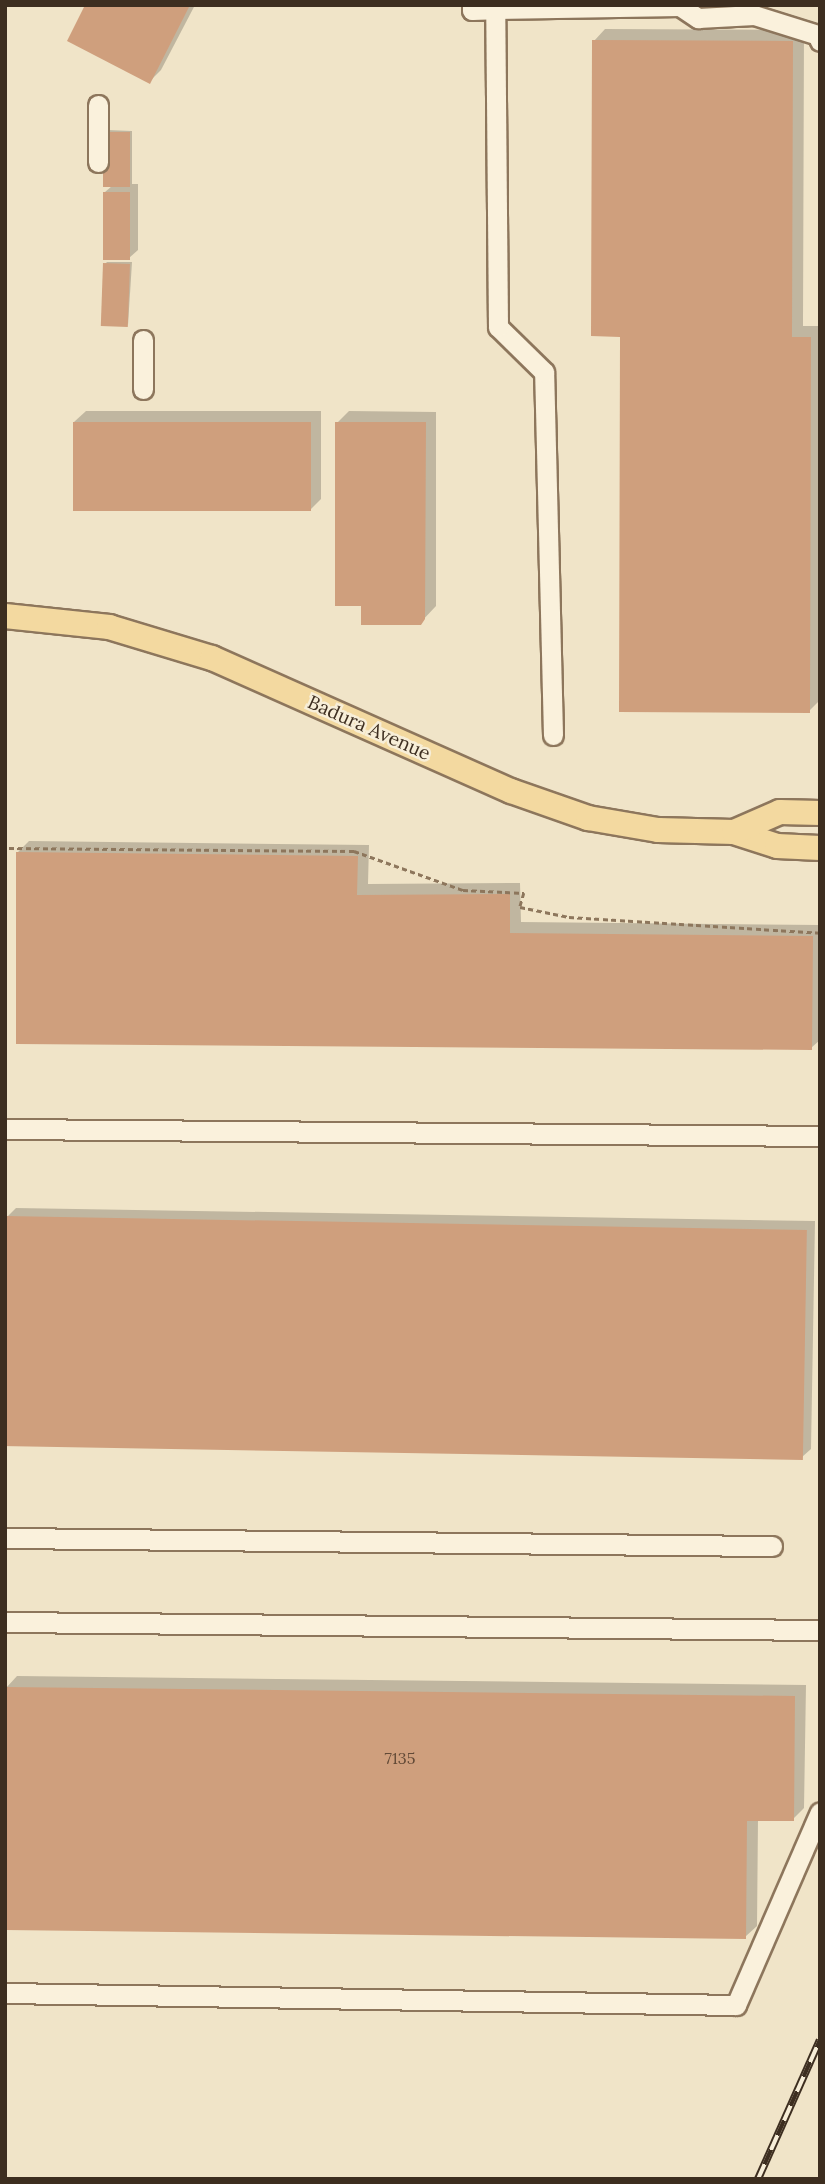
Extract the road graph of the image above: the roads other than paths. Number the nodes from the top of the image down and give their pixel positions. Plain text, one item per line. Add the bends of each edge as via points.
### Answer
1 (472, 5) edge
2 (495, 9) junction
3 (820, 41) edge
4 (98, 106) dead end
5 (98, 162) dead end
6 (143, 340) dead end
7 (144, 389) dead end
8 (5, 616) edge
9 (553, 735) dead end
10 (820, 813) edge
11 (734, 832) junction
12 (820, 848) edge
13 (5, 1129) edge
14 (820, 1136) edge
15 (5, 1538) edge
16 (772, 1546) dead end
17 (5, 1622) edge
18 (820, 1630) edge
19 (820, 1812) edge
20 (5, 1993) edge

1 - 2 lane via 472,10
2 - 3 lane via 680,6 698,18 754,15 818,35
2 - 9 lane via 498,327 544,372
4 - 5 lane
6 - 7 lane
8 - 11 main road, Badura Avenue via 109,627 212,658 511,791 588,818 658,830
10 - 11 main road, Badura Avenue via 780,812
11 - 12 main road, Badura Avenue via 777,846
13 - 14 lane
15 - 16 lane
17 - 18 lane
19 - 20 lane via 736,2005

